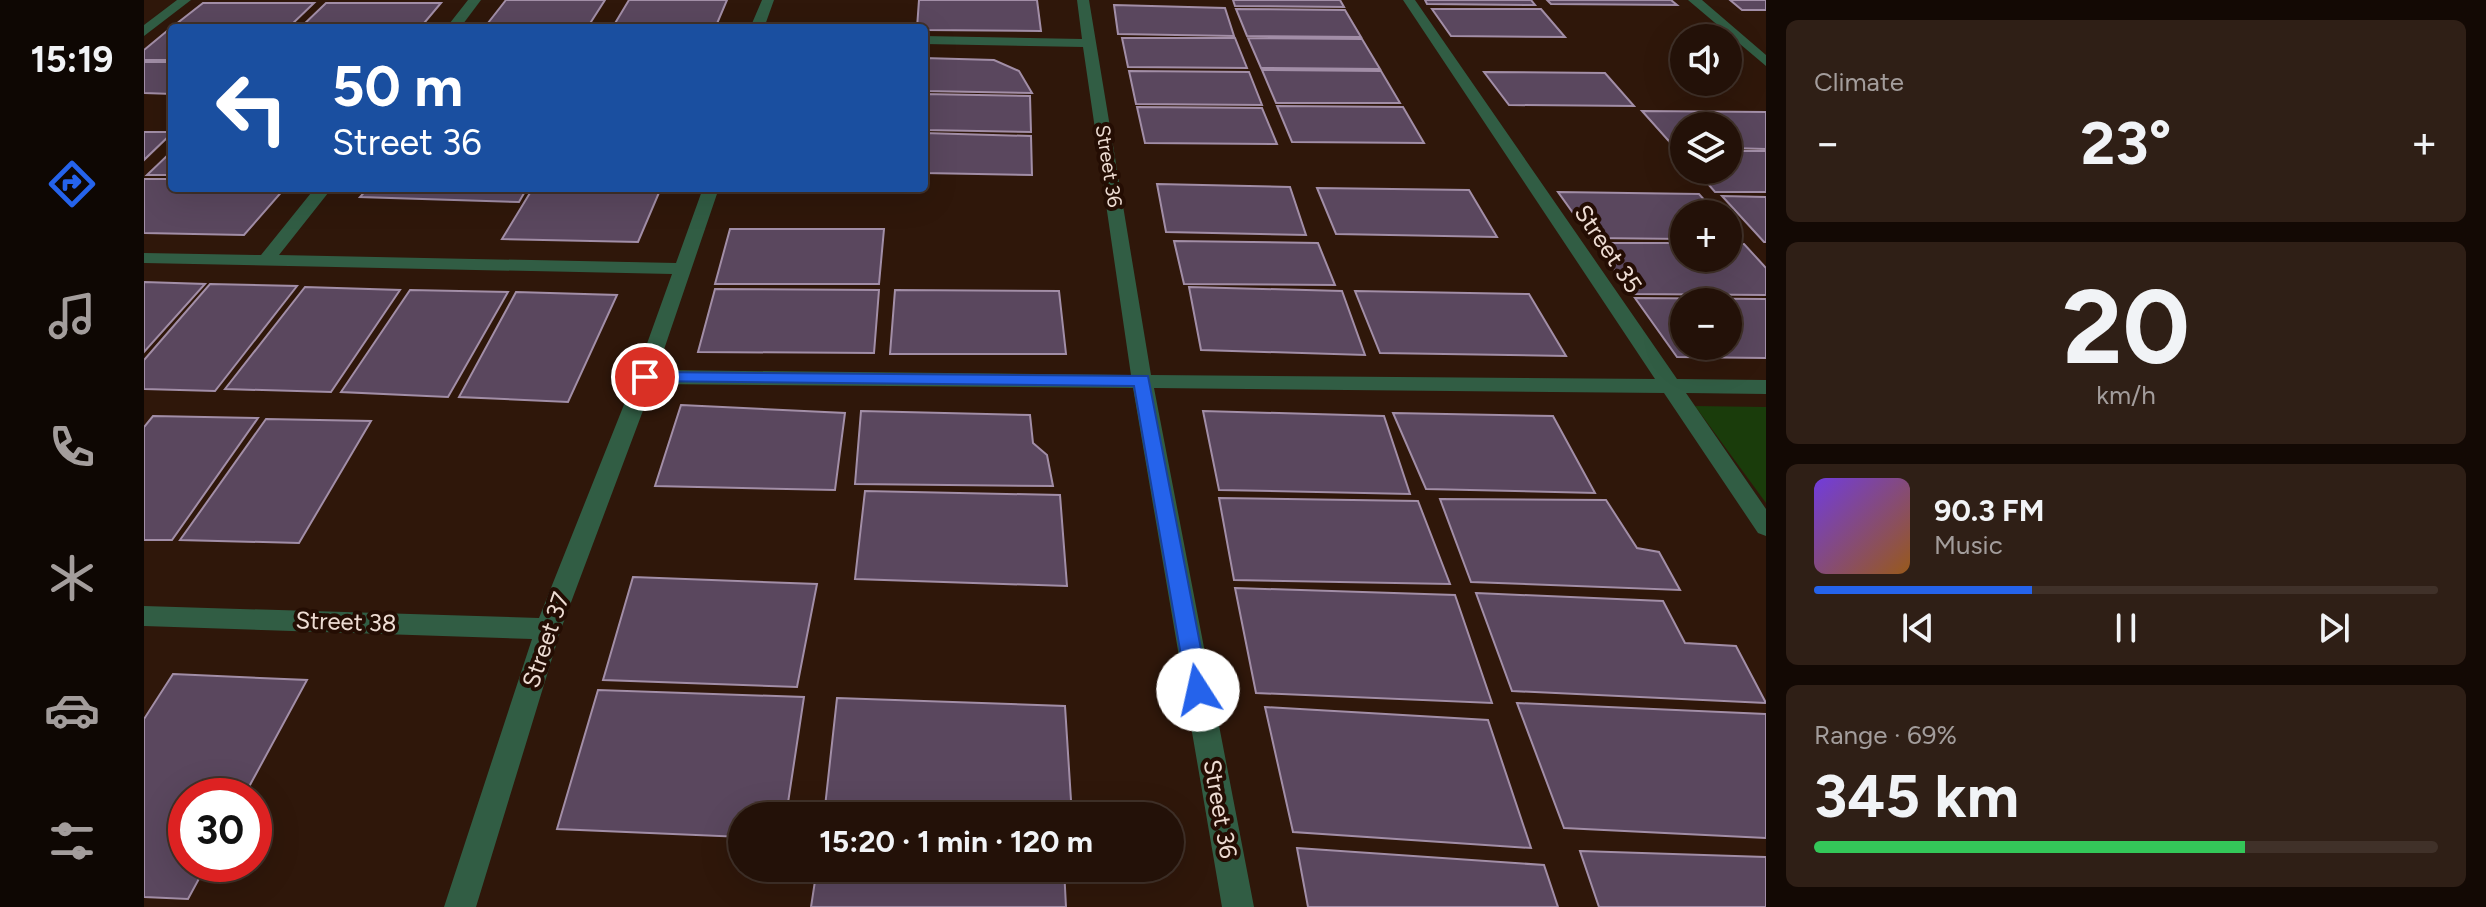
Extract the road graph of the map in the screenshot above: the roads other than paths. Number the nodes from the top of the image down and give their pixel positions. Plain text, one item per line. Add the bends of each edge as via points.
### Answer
1 (475, 0) edge
2 (768, 0) edge
3 (1083, 0) edge
4 (1409, 0) edge
5 (1694, 0) edge
6 (181, 4) edge
7 (155, 7) dead end
8 (456, 24) edge
9 (759, 24) edge
10 (144, 32) edge
11 (928, 40) edge
12 (1090, 43) junction
13 (1766, 62) edge
14 (321, 192) edge
15 (710, 192) edge
16 (144, 258) edge
17 (266, 260) junction
18 (681, 269) junction
19 (645, 377) junction
20 (1142, 380) junction
21 (1668, 385) junction
22 (1766, 387) edge
23 (1766, 527) edge
24 (144, 616) edge
25 (548, 629) junction
26 (460, 907) edge
27 (1238, 907) edge

1 - 8 street
2 - 9 street
3 - 12 street, Street 36
4 - 21 street, Street 35
5 - 13 street
6 - 7 street
6 - 10 street
11 - 12 street
12 - 20 street, Street 36
14 - 17 street
15 - 18 street, Street 37
16 - 17 street
17 - 18 street
18 - 19 street, Street 37
19 - 20 street
19 - 25 street, Street 37
20 - 21 street
20 - 27 street, Street 36
21 - 22 street
21 - 23 street, Street 35
24 - 25 street, Street 38
25 - 26 street, Street 37

